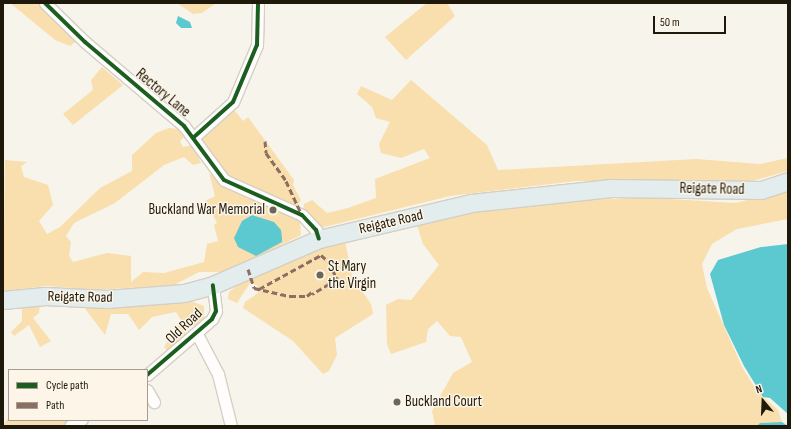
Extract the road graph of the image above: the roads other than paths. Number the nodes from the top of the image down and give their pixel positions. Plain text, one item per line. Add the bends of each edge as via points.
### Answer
1 (45, 3) edge
2 (258, 3) edge
3 (194, 137) junction
4 (788, 182) edge
5 (319, 239) junction
6 (213, 285) junction
7 (3, 300) edge
8 (197, 334) junction
9 (148, 374) edge
10 (148, 392) edge
11 (154, 402) dead end
12 (79, 421) edge
13 (70, 426) edge
14 (231, 426) edge

1 - 3 street, Rectory Lane
2 - 3 street via 257,45 232,102
3 - 5 street, Rectory Lane via 224,180 302,215 316,230
4 - 5 main road, Reigate Road via 761,190 611,188 471,203
5 - 6 main road, Reigate Road
6 - 7 main road, Reigate Road via 184,293 137,298 45,296
6 - 8 street, Old Road via 216,310
8 - 9 street, Old Road
8 - 14 street via 218,374
10 - 11 street
12 - 13 street

